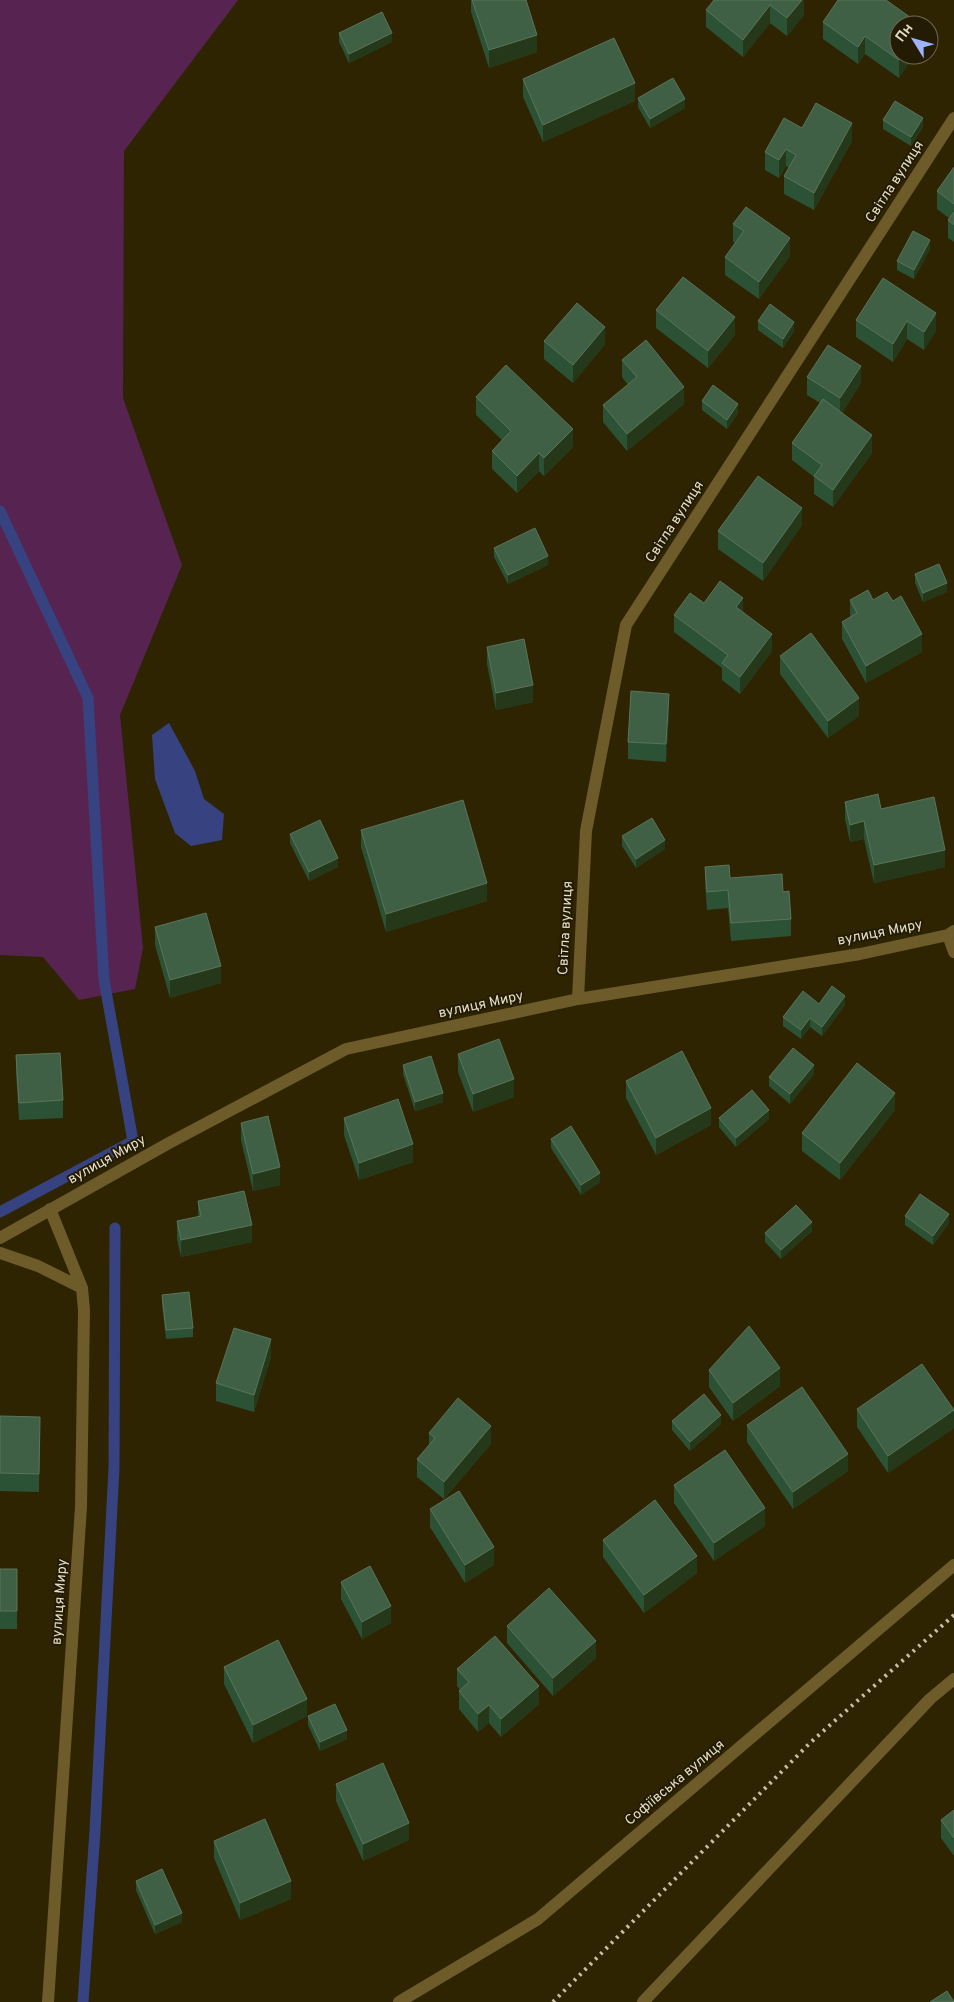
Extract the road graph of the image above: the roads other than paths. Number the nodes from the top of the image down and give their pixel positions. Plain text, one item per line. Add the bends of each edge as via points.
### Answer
1 (954, 118) edge
2 (951, 933) edge
3 (954, 952) edge
4 (578, 1000) junction
5 (50, 1209) junction
6 (0, 1238) edge
7 (0, 1253) edge
8 (82, 1288) junction
9 (954, 1566) edge
10 (954, 1679) edge
11 (48, 2002) edge
12 (399, 2002) edge
13 (643, 2002) edge

1 - 4 street, Світла вулиця via 626,625 586,831
2 - 3 street
2 - 4 street, вулиця Миру via 860,954
4 - 5 street, вулиця Миру via 346,1049
5 - 6 street, вулиця Миру
5 - 8 street, вулиця Миру
7 - 8 street via 38,1266
8 - 11 street, вулиця Миру via 82,1507
9 - 12 street, Софіївська вулиця via 538,1919
10 - 13 street

